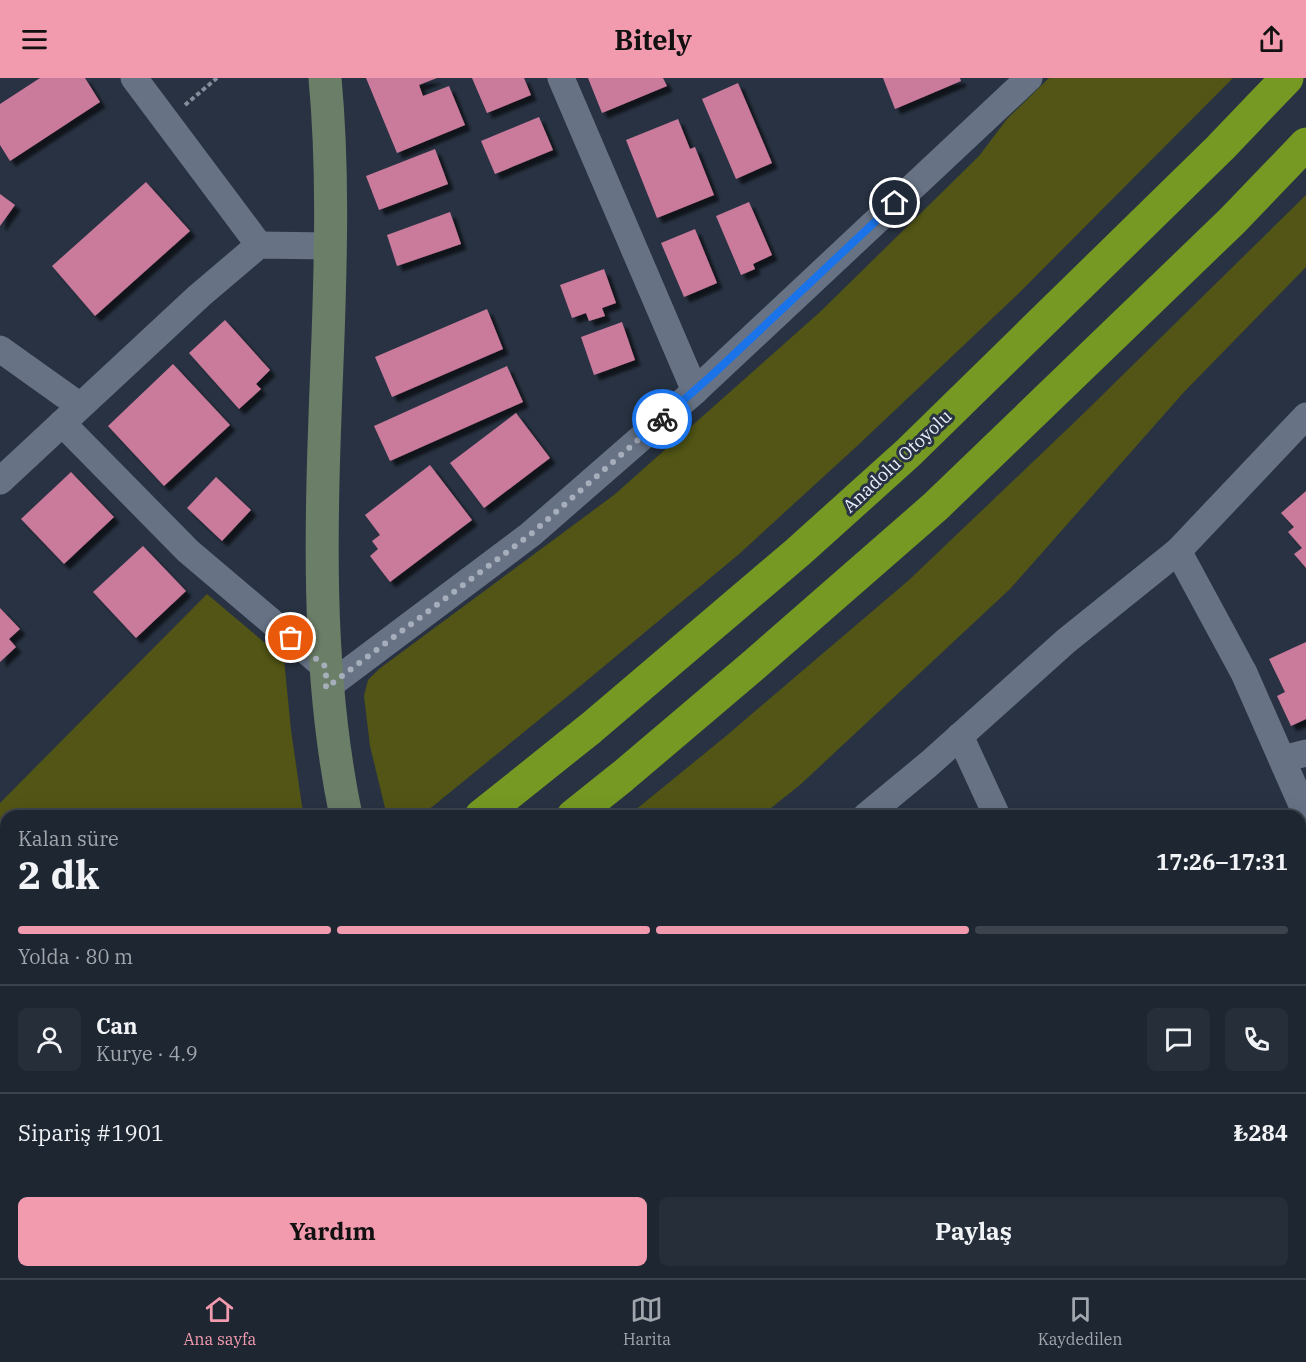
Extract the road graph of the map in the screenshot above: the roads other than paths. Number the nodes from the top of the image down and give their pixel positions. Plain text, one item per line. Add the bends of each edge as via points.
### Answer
1 (134, 78) edge
2 (325, 78) edge
3 (561, 78) edge
4 (1029, 78) edge
5 (1287, 78) edge
6 (1306, 144) edge
7 (259, 245) junction
8 (331, 246) junction
9 (0, 349) edge
10 (695, 391) junction
11 (71, 414) junction
12 (1306, 416) edge
13 (0, 482) edge
14 (1178, 551) junction
15 (326, 677) junction
16 (960, 736) junction
17 (1294, 756) edge
18 (345, 810) edge
19 (488, 810) edge
20 (580, 810) edge
21 (873, 810) edge
22 (994, 810) edge
23 (1305, 810) edge

1 - 7 street
2 - 8 street
3 - 10 street
4 - 10 street
5 - 19 highway, Anadolu Otoyolu via 908,453 798,552
6 - 20 highway via 1232,221 936,506
7 - 8 street
7 - 11 street
8 - 15 street via 321,580
9 - 11 street
10 - 15 street via 531,534
11 - 13 street
11 - 15 street via 188,551
12 - 14 street
14 - 16 street via 1066,641
14 - 17 street
15 - 18 street
16 - 21 street
16 - 22 street
17 - 23 street

